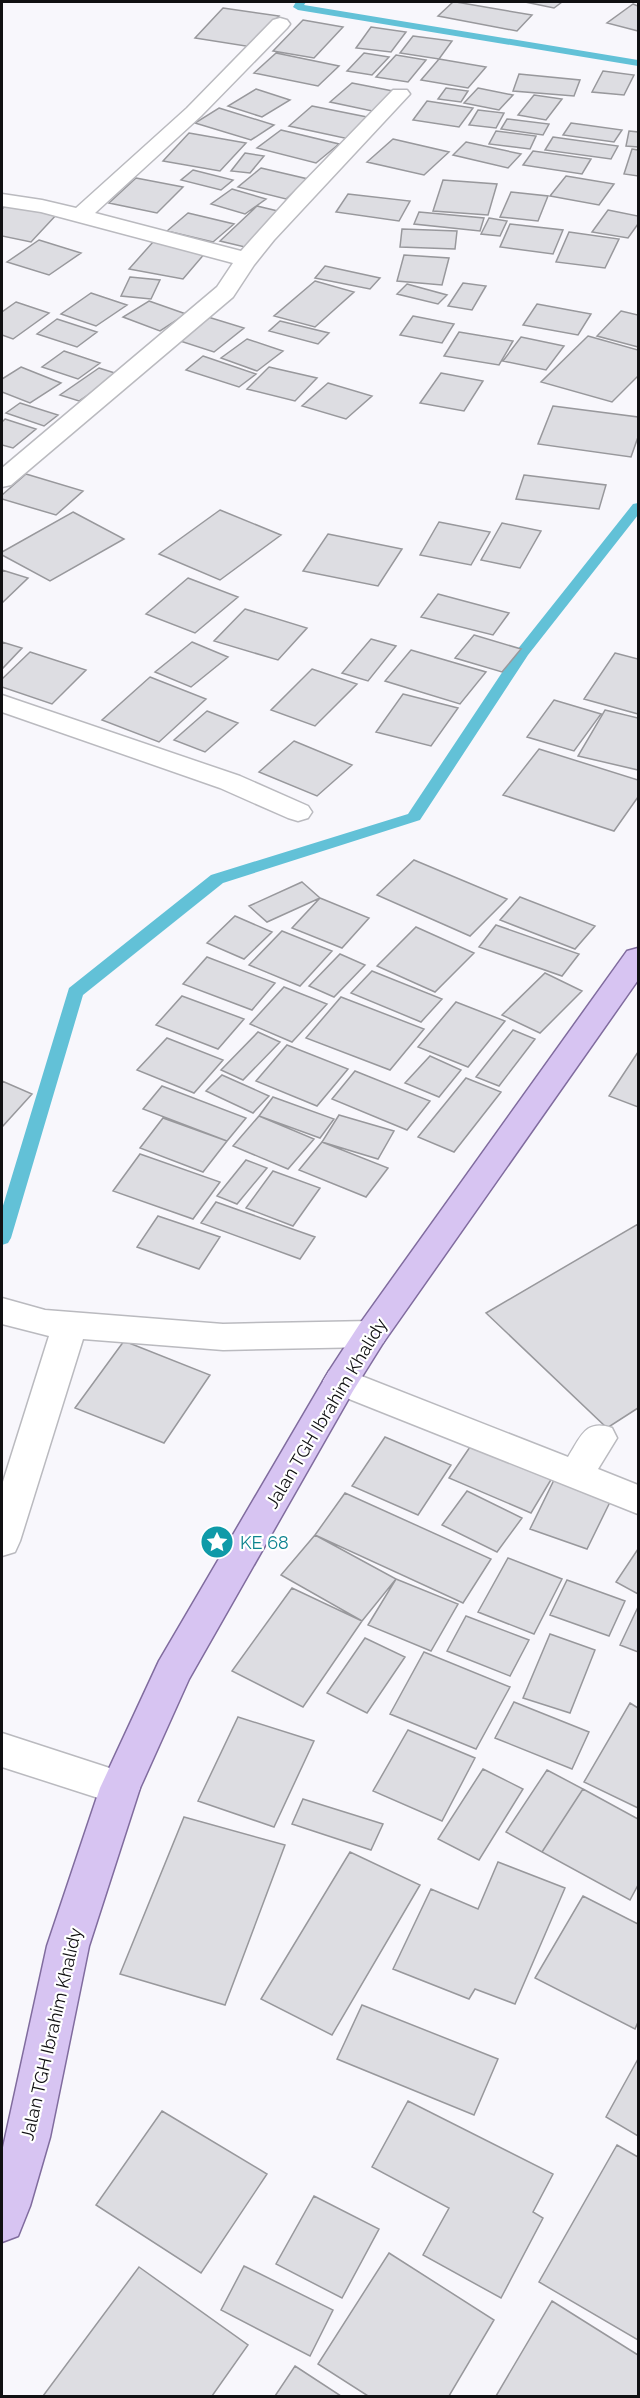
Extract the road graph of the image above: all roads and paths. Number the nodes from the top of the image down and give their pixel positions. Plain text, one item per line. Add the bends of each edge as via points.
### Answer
1 (280, 24) dead end
2 (400, 94) dead end
3 (2, 200) edge
4 (80, 216) junction
5 (245, 260) junction
6 (2, 480) edge
7 (2, 703) edge
8 (298, 812) dead end
9 (636, 965) edge
10 (2, 1311) edge
11 (57, 1324) junction
12 (371, 1334) junction
13 (341, 1381) junction
14 (599, 1438) dead end
15 (575, 1475) junction
16 (639, 1500) edge
17 (2, 1541) edge
18 (2, 1750) edge
19 (120, 1788) junction
20 (2, 2220) edge

1 - 4 street via 194,112
2 - 5 street
3 - 4 street
4 - 5 street
5 - 6 street via 225,292
7 - 8 street via 230,782
9 - 12 main road, Jalan TGH Ibrahim Khalidy
10 - 11 street
11 - 12 street via 223,1337
11 - 17 street
12 - 13 main road, Jalan TGH Ibrahim Khalidy
13 - 15 street
13 - 19 main road, Jalan TGH Ibrahim Khalidy via 173,1672
14 - 15 street
15 - 16 street
18 - 19 street
19 - 20 main road, Jalan TGH Ibrahim Khalidy via 68,1946 28,2137

